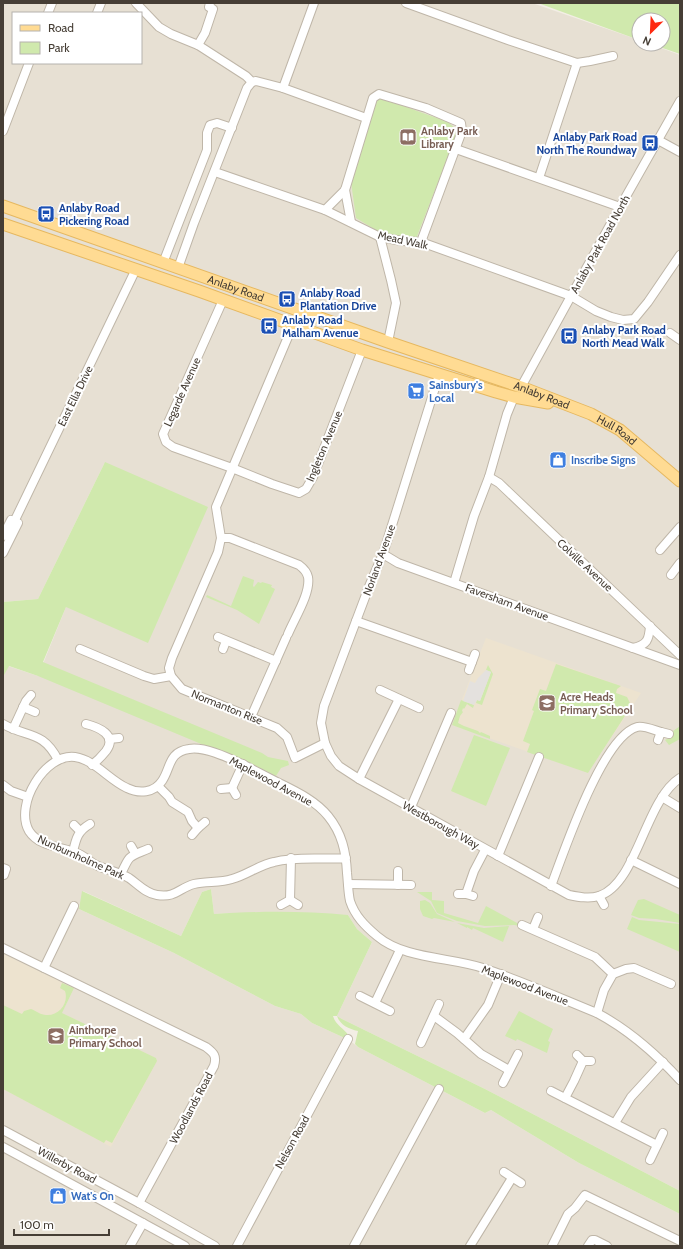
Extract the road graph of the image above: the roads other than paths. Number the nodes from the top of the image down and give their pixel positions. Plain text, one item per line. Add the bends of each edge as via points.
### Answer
1 (136, 3) edge
2 (210, 3) edge
3 (314, 3) edge
4 (406, 3) edge
5 (198, 44) junction
6 (613, 56) dead end
7 (577, 62) junction
8 (29, 64) edge
9 (252, 82) junction
10 (283, 88) junction
11 (680, 101) edge
12 (366, 118) junction
13 (232, 128) junction
14 (3, 131) edge
15 (658, 140) junction
16 (456, 149) junction
17 (680, 152) edge
18 (215, 172) junction
19 (539, 178) junction
20 (345, 190) junction
21 (3, 206) edge
22 (620, 207) junction
23 (325, 210) junction
24 (351, 222) junction
25 (3, 224) edge
26 (380, 237) junction
27 (421, 242) junction
28 (680, 255) edge
29 (163, 263) junction
30 (178, 268) junction
31 (136, 269) junction
32 (571, 296) junction
33 (223, 300) junction
34 (292, 325) junction
35 (670, 333) dead end
36 (680, 340) edge
37 (388, 342) junction
38 (362, 350) junction
39 (440, 375) junction
40 (521, 387) junction
41 (514, 397) junction
42 (566, 405) junction
43 (232, 468) junction
44 (488, 477) junction
45 (680, 481) edge
46 (14, 522) junction
47 (680, 527) edge
48 (3, 536) edge
49 (221, 538) junction
50 (660, 550) dead end
51 (3, 553) edge
52 (383, 554) junction
53 (680, 563) edge
54 (671, 575) dead end
55 (454, 583) junction
56 (356, 621) junction
57 (650, 626) junction
58 (222, 642) dead end
59 (633, 648) junction
60 (80, 649) dead end
61 (680, 654) edge
62 (276, 661) junction
63 (472, 662) dead end
64 (680, 665) edge
65 (171, 676) junction
66 (380, 690) dead end
67 (31, 695) dead end
68 (399, 699) junction
69 (23, 707) junction
70 (419, 708) dead end
71 (35, 712) dead end
72 (447, 717) dead end
73 (251, 718) junction
74 (3, 724) edge
75 (86, 724) dead end
76 (13, 730) junction
77 (662, 735) dead end
78 (119, 738) dead end
79 (109, 739) junction
80 (325, 743) junction
81 (539, 757) dead end
82 (58, 760) junction
83 (243, 764) junction
84 (92, 765) junction
85 (680, 778) edge
86 (359, 779) junction
87 (3, 785) edge
88 (158, 786) junction
89 (232, 788) junction
90 (221, 789) dead end
91 (236, 795) dead end
92 (28, 797) junction
93 (662, 797) junction
94 (411, 807) junction
95 (680, 808) edge
96 (205, 822) dead end
97 (90, 824) dead end
98 (198, 828) junction
99 (192, 835) dead end
100 (148, 849) dead end
101 (485, 850) junction
102 (73, 852) junction
103 (498, 856) junction
104 (291, 858) junction
105 (346, 858) junction
106 (631, 860) junction
107 (398, 871) dead end
108 (121, 874) junction
109 (348, 884) junction
110 (680, 884) edge
111 (398, 885) junction
112 (411, 885) dead end
113 (551, 886) junction
114 (466, 894) dead end
115 (600, 896) junction
116 (290, 900) junction
117 (281, 905) dead end
118 (298, 905) dead end
119 (604, 905) dead end
120 (74, 906) dead end
121 (538, 917) dead end
122 (522, 925) dead end
123 (533, 929) junction
124 (3, 948) edge
125 (400, 950) junction
126 (44, 968) junction
127 (501, 974) junction
128 (613, 974) junction
129 (671, 984) dead end
130 (360, 996) dead end
131 (375, 1004) junction
132 (439, 1004) dead end
133 (390, 1011) dead end
134 (597, 1014) junction
135 (434, 1016) junction
136 (348, 1039) dead end
137 (464, 1039) junction
138 (421, 1043) dead end
139 (518, 1054) dead end
140 (591, 1061) dead end
141 (663, 1062) junction
142 (509, 1070) junction
143 (680, 1080) edge
144 (503, 1084) dead end
145 (439, 1089) dead end
146 (551, 1091) dead end
147 (565, 1098) junction
148 (615, 1124) junction
149 (3, 1130) edge
150 (663, 1133) dead end
151 (657, 1145) junction
152 (3, 1147) edge
153 (650, 1160) dead end
154 (504, 1172) dead end
155 (512, 1178) junction
156 (521, 1183) dead end
157 (139, 1203) junction
158 (143, 1223) junction
159 (680, 1241) edge
160 (130, 1246) edge
161 (184, 1246) edge
162 (216, 1246) edge
163 (237, 1246) edge
164 (354, 1246) edge
165 (470, 1246) edge
166 (552, 1246) edge
167 (588, 1246) edge
168 (607, 1246) edge

1 - 5 street via 159,27
2 - 5 street via 209,8 213,9
3 - 10 street
4 - 7 street
5 - 9 street
6 - 7 street
7 - 19 street
8 - 14 street
9 - 10 street
9 - 13 street via 247,88
10 - 12 street
11 - 15 street, Anlaby Park Road North
12 - 16 street via 373,98 379,94 426,108 461,123 462,131
12 - 20 street
13 - 18 street
13 - 29 street via 217,123 210,125 207,134 208,150
15 - 17 street
15 - 22 street, Anlaby Park Road North
16 - 19 street
16 - 27 street
18 - 23 street, Mead Walk
18 - 30 street
19 - 22 street
20 - 23 street
20 - 24 street
21 - 29 main road, Anlaby Road
22 - 32 street, Anlaby Park Road North
23 - 24 street, Mead Walk
24 - 26 street, Mead Walk
25 - 31 main road, Anlaby Road
26 - 27 street, Mead Walk
26 - 37 street via 396,303
27 - 32 street, Mead Walk
28 - 32 street, Mead Walk via 634,319 611,317
29 - 30 main road, Anlaby Road
30 - 37 main road, Anlaby Road
31 - 33 main road, Anlaby Road
31 - 46 street, East Ella Drive
32 - 40 street, Anlaby Park Road North
33 - 34 main road, Anlaby Road
33 - 43 street, Legarde Avenue via 163,434 166,442 173,447
34 - 38 main road, Anlaby Road
34 - 43 street
35 - 36 street
37 - 40 main road, Anlaby Road
38 - 39 main road, Anlaby Road
38 - 43 street, Ingleton Avenue via 306,489 299,493 288,490
39 - 41 main road, Anlaby Road
39 - 52 street, Norland Avenue
40 - 42 main road, Anlaby Road
41 - 42 main road, Anlaby Road
41 - 44 street
42 - 45 main road, Hull Road via 600,418 620,430
43 - 49 street via 216,507
44 - 55 street
44 - 57 street, Colville Avenue via 499,483
46 - 48 street, East Ella Drive via 11,520
46 - 51 street, East Ella Drive via 18,523
47 - 50 street
49 - 62 street via 230,538 299,565 308,576 309,585 287,630
49 - 65 street via 218,552 172,658 169,668
52 - 55 street, Faversham Avenue via 398,563
52 - 56 street, Norland Avenue
53 - 54 street
55 - 59 street, Faversham Avenue
56 - 63 street
56 - 80 street, Norland Avenue via 324,706 321,723
57 - 59 street via 647,641 642,646
57 - 61 street, Colville Avenue
58 - 62 street
59 - 64 street, Faversham Avenue
60 - 65 street via 154,679
62 - 73 street
65 - 73 street, Normanton Rise via 182,689
66 - 68 street
67 - 69 street
68 - 70 street
68 - 86 street
69 - 71 street
69 - 76 street
72 - 94 street
73 - 80 street, Normanton Rise via 277,728 287,737 295,758
74 - 76 street
75 - 79 street via 102,730
76 - 82 street via 41,738
77 - 113 street via 638,726 628,731 617,743 595,776
78 - 79 street
79 - 84 street via 107,750
80 - 86 street, Westborough Way via 339,766
81 - 103 street via 532,763
82 - 84 street via 73,757
82 - 92 street, Nunburnholme Park via 49,766
83 - 88 street, Maplewood Avenue via 201,749 190,748 173,758
83 - 89 street
83 - 105 street, Maplewood Avenue via 300,794 327,814 337,829
84 - 88 street via 134,791 151,791
85 - 93 street via 671,783
86 - 94 street, Westborough Way
87 - 92 street
88 - 98 street via 172,802 188,812
89 - 90 street
89 - 91 street
92 - 102 street, Nunburnholme Park via 25,817 28,830 45,844
93 - 95 street
93 - 106 street
94 - 101 street, Westborough Way
96 - 98 street
97 - 102 street via 77,828
98 - 99 street
100 - 108 street via 133,850
101 - 103 street, Westborough Way
101 - 114 street
102 - 108 street, Nunburnholme Park via 94,864
103 - 113 street, Westborough Way
104 - 105 street, Nunburnholme Park
104 - 108 street, Nunburnholme Park via 271,862 223,882 194,884 168,896 146,891
104 - 116 street
105 - 109 street, Maplewood Avenue
106 - 110 street
106 - 115 street via 618,883
107 - 111 street
109 - 111 street
109 - 125 street, Maplewood Avenue via 350,900 358,918 386,943
111 - 112 street
113 - 115 street, Westborough Way via 569,895 588,898
115 - 119 street
116 - 117 street
116 - 118 street
120 - 126 street
121 - 123 street
122 - 123 street
123 - 128 street via 595,957
124 - 126 street
125 - 127 street, Maplewood Avenue via 461,962
125 - 131 street
126 - 157 street, Woodlands Road via 214,1053 214,1066
127 - 134 street, Maplewood Avenue
127 - 137 street via 488,1005
128 - 129 street via 634,968
128 - 134 street via 604,990
130 - 131 street
131 - 133 street
132 - 135 street
134 - 141 street, Maplewood Avenue via 614,1022
135 - 137 street
135 - 138 street
136 - 163 street, Nelson Road
137 - 142 street via 481,1054
139 - 142 street
140 - 147 street via 580,1058 574,1081
141 - 143 street, Maplewood Avenue
141 - 148 street via 631,1097
142 - 144 street
145 - 164 street
146 - 147 street
147 - 148 street
148 - 151 street
149 - 157 street, Willerby Road
150 - 151 street
151 - 153 street
152 - 158 street, Willerby Road
154 - 155 street
155 - 156 street
155 - 165 street
157 - 162 street, Willerby Road
158 - 160 street
158 - 161 street, Willerby Road
159 - 166 street via 585,1195 568,1214
167 - 168 street via 592,1240

